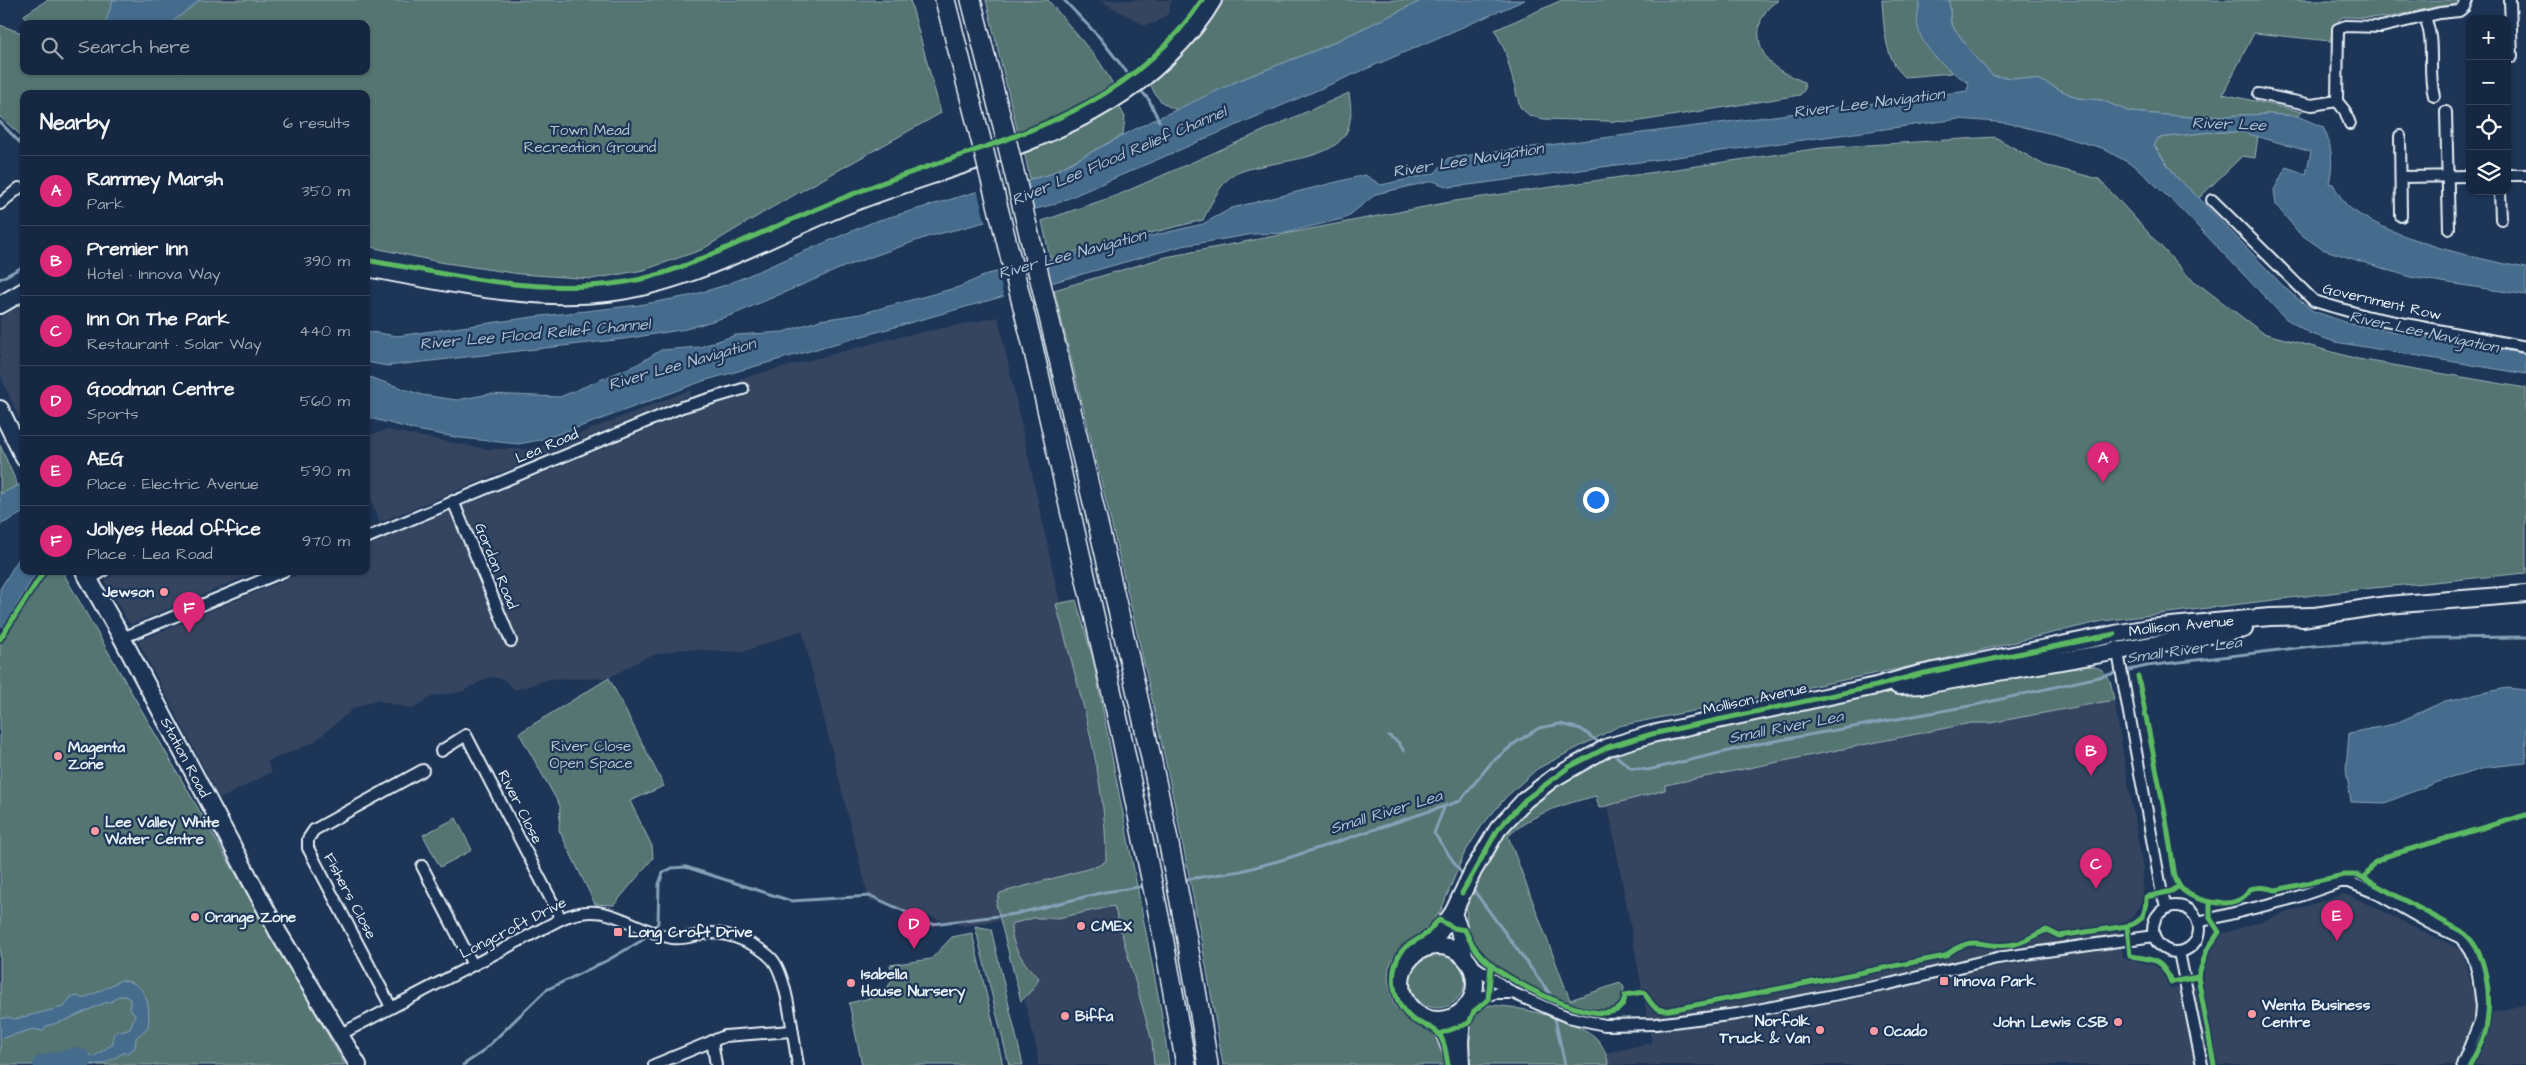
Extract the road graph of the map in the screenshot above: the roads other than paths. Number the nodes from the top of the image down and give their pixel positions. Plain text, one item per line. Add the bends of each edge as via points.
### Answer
1 (945, 0) edge
2 (971, 0) edge
3 (1213, 0) edge
4 (2467, 0) edge
5 (2510, 0) edge
6 (2425, 18) junction
7 (2512, 57) dead end
8 (2259, 94) dead end
9 (2434, 96) dead end
10 (2337, 101) junction
11 (2446, 112) dead end
12 (2350, 124) dead end
13 (2400, 136) dead end
14 (2511, 175) edge
15 (2526, 175) edge
16 (2448, 176) junction
17 (2466, 176) edge
18 (2401, 177) junction
19 (19, 188) dead end
20 (2500, 195) edge
21 (2212, 200) dead end
22 (0, 204) edge
23 (2401, 216) dead end
24 (2501, 219) dead end
25 (2450, 229) dead end
26 (370, 269) edge
27 (20, 293) edge
28 (0, 305) edge
29 (2526, 347) edge
30 (742, 389) dead end
31 (0, 409) edge
32 (20, 450) edge
33 (453, 502) junction
34 (370, 536) edge
35 (274, 575) edge
36 (87, 576) edge
37 (2526, 594) edge
38 (2312, 616) junction
39 (2115, 634) junction
40 (122, 638) junction
41 (511, 641) dead end
42 (2120, 659) junction
43 (1876, 686) junction
44 (441, 751) dead end
45 (423, 770) dead end
46 (422, 866) dead end
47 (2167, 908) junction
48 (1453, 913) junction
49 (561, 919) junction
50 (2198, 922) junction
51 (2154, 936) junction
52 (1430, 946) junction
53 (2179, 952) junction
54 (1467, 959) junction
55 (473, 965) junction
56 (1513, 993) junction
57 (1467, 1005) junction
58 (391, 1007) junction
59 (1440, 1021) junction
60 (792, 1031) junction
61 (341, 1034) junction
62 (712, 1041) junction
63 (358, 1065) edge
64 (654, 1065) edge
65 (716, 1065) edge
66 (798, 1065) edge
67 (1186, 1065) edge
68 (1208, 1065) edge
69 (1456, 1065) edge
70 (1461, 1065) edge
71 (2202, 1065) edge
72 (2462, 1065) edge

1 - 67 highway, bridge via 1032,344 1087,580 1149,865
2 - 68 highway, bridge via 1115,602 1173,868
3 - 26 main road via 1205,14 1155,68 1112,101 1052,132 846,206 686,275 647,287 597,294 539,295
4 - 6 street via 2459,11
5 - 7 street
6 - 9 street via 2432,37 2431,85
6 - 10 street via 2381,28 2346,26 2338,30
8 - 10 street via 2312,105
10 - 12 street
11 - 16 street
13 - 18 street
14 - 15 street
16 - 17 street
16 - 18 street
16 - 25 street
18 - 23 street
19 - 22 street
20 - 24 street
21 - 29 street, Government Row via 2314,301 2369,317
27 - 28 main road
30 - 33 street, Lea Road via 682,407
31 - 32 main road
33 - 34 street, Lea Road
33 - 41 street, Gordon Road
35 - 40 street
36 - 40 main road, Station Road
37 - 38 main road, Mollison Avenue via 2387,605
38 - 39 main road, Mollison Avenue via 2149,628
38 - 42 main road, Mollison Avenue
39 - 42 street
39 - 43 main road, Mollison Avenue
40 - 61 main road, Station Road via 278,932
42 - 43 main road, Mollison Avenue via 1924,686
42 - 47 street
43 - 48 main road, Mollison Avenue via 1652,734 1607,748 1569,767 1525,800 1498,829
44 - 49 street, River Close via 466,736
45 - 58 street, Fishers Close via 314,830 308,839 308,848
46 - 55 street
47 - 50 street via 2175,906 2189,910
47 - 51 street via 2156,919
48 - 52 main road, Mollison Avenue
48 - 54 main road
49 - 55 street, Longcroft Drive
49 - 60 street, Longcroft Drive via 590,910 642,925 666,936 679,938 714,933 741,941 772,959 782,976
50 - 53 street via 2200,929 2195,943
50 - 72 street via 2349,882 2461,938 2473,956 2478,974 2481,1019
51 - 53 street via 2165,950
51 - 56 street via 1997,958 1889,984 1701,1020 1606,1026 1559,1013
52 - 54 main road via 1446,946
52 - 59 main road, Mollison Avenue via 1408,959 1401,972 1400,988 1406,1004 1418,1015
53 - 71 street
54 - 56 street
54 - 57 main road via 1476,982
55 - 58 street, Longcroft Drive
56 - 57 street via 1496,993
57 - 59 main road via 1450,1019
57 - 70 main road via 1460,1041
58 - 61 street, Longcroft Drive
59 - 69 main road
60 - 62 street via 731,1034
60 - 66 street, Longcroft Drive
61 - 63 main road, Station Road
62 - 64 street
62 - 65 street

